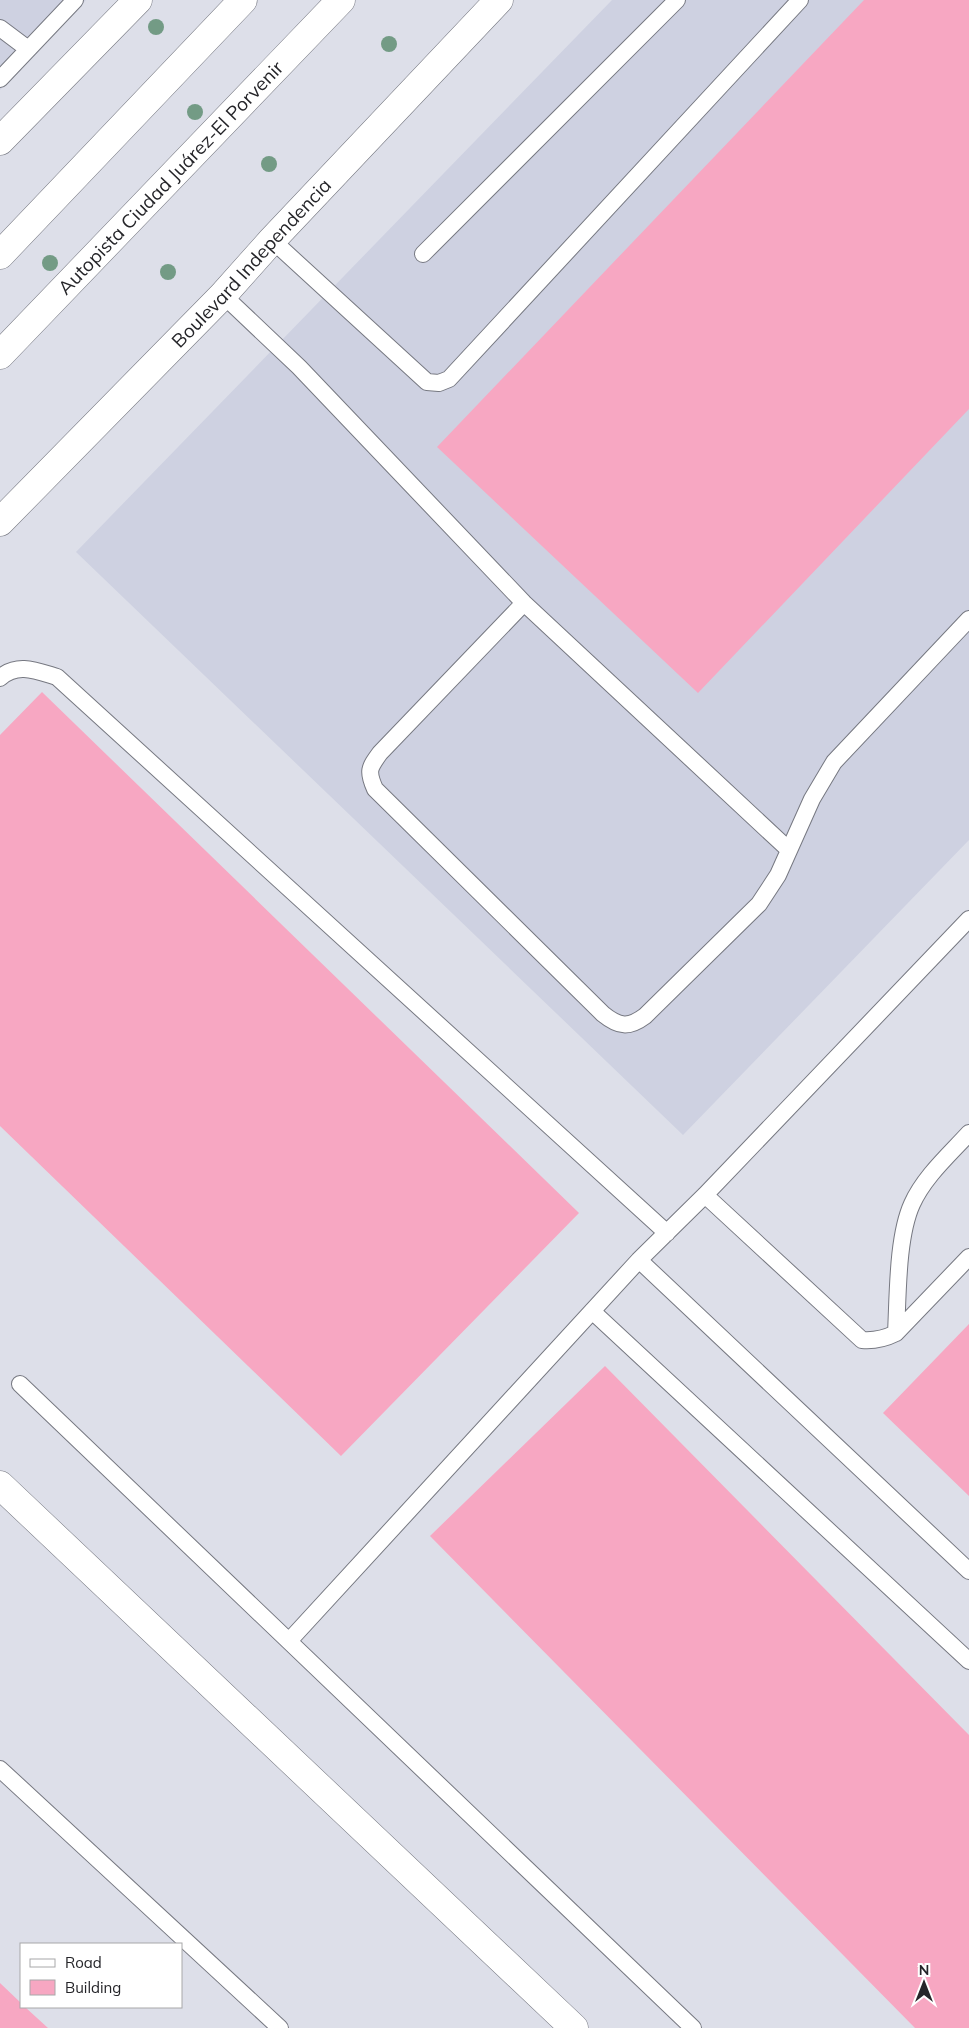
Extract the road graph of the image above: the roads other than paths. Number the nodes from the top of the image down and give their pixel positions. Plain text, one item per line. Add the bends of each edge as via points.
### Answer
1 (75, 0) edge
2 (138, 0) edge
3 (243, 0) edge
4 (341, 0) edge
5 (499, 0) edge
6 (677, 0) edge
7 (800, 0) edge
8 (0, 28) edge
9 (28, 48) junction
10 (0, 79) edge
11 (0, 141) edge
12 (272, 240) junction
13 (423, 254) dead end
14 (0, 255) edge
15 (222, 295) junction
16 (0, 355) edge
17 (0, 522) edge
18 (524, 603) junction
19 (969, 619) edge
20 (0, 678) edge
21 (789, 850) junction
22 (969, 918) edge
23 (969, 1133) edge
24 (705, 1195) junction
25 (668, 1233) junction
26 (969, 1257) edge
27 (639, 1260) junction
28 (592, 1311) junction
29 (896, 1333) junction
30 (20, 1384) dead end
31 (0, 1485) edge
32 (969, 1571) edge
33 (289, 1641) junction
34 (969, 1660) edge
35 (0, 1769) edge
36 (280, 2028) edge
37 (574, 2028) edge
38 (693, 2028) edge

1 - 9 lane
2 - 11 main road
3 - 14 main road
4 - 16 main road, Autopista Ciudad Juárez-El Porvenir
5 - 12 main road, Boulevard Independencia
6 - 13 lane
7 - 12 lane via 449,379 439,383 427,382
8 - 9 lane
9 - 10 lane
12 - 15 main road, Boulevard Independencia
15 - 17 main road, Boulevard Independencia
15 - 18 lane via 299,367
18 - 21 lane
18 - 21 lane via 380,753 369,775 375,789 603,1014 614,1023 624,1024 635,1023 645,1016 759,904 778,875
19 - 21 lane via 834,762 812,799
20 - 25 lane via 7,671 30,668 57,677
22 - 24 lane
23 - 29 lane via 924,1182 911,1205 903,1236
24 - 25 lane
24 - 29 lane via 862,1340 873,1341
25 - 27 lane
26 - 29 lane
27 - 28 lane
27 - 32 lane
28 - 33 lane
28 - 34 lane
30 - 33 lane
31 - 37 main road
33 - 38 lane
35 - 36 lane

